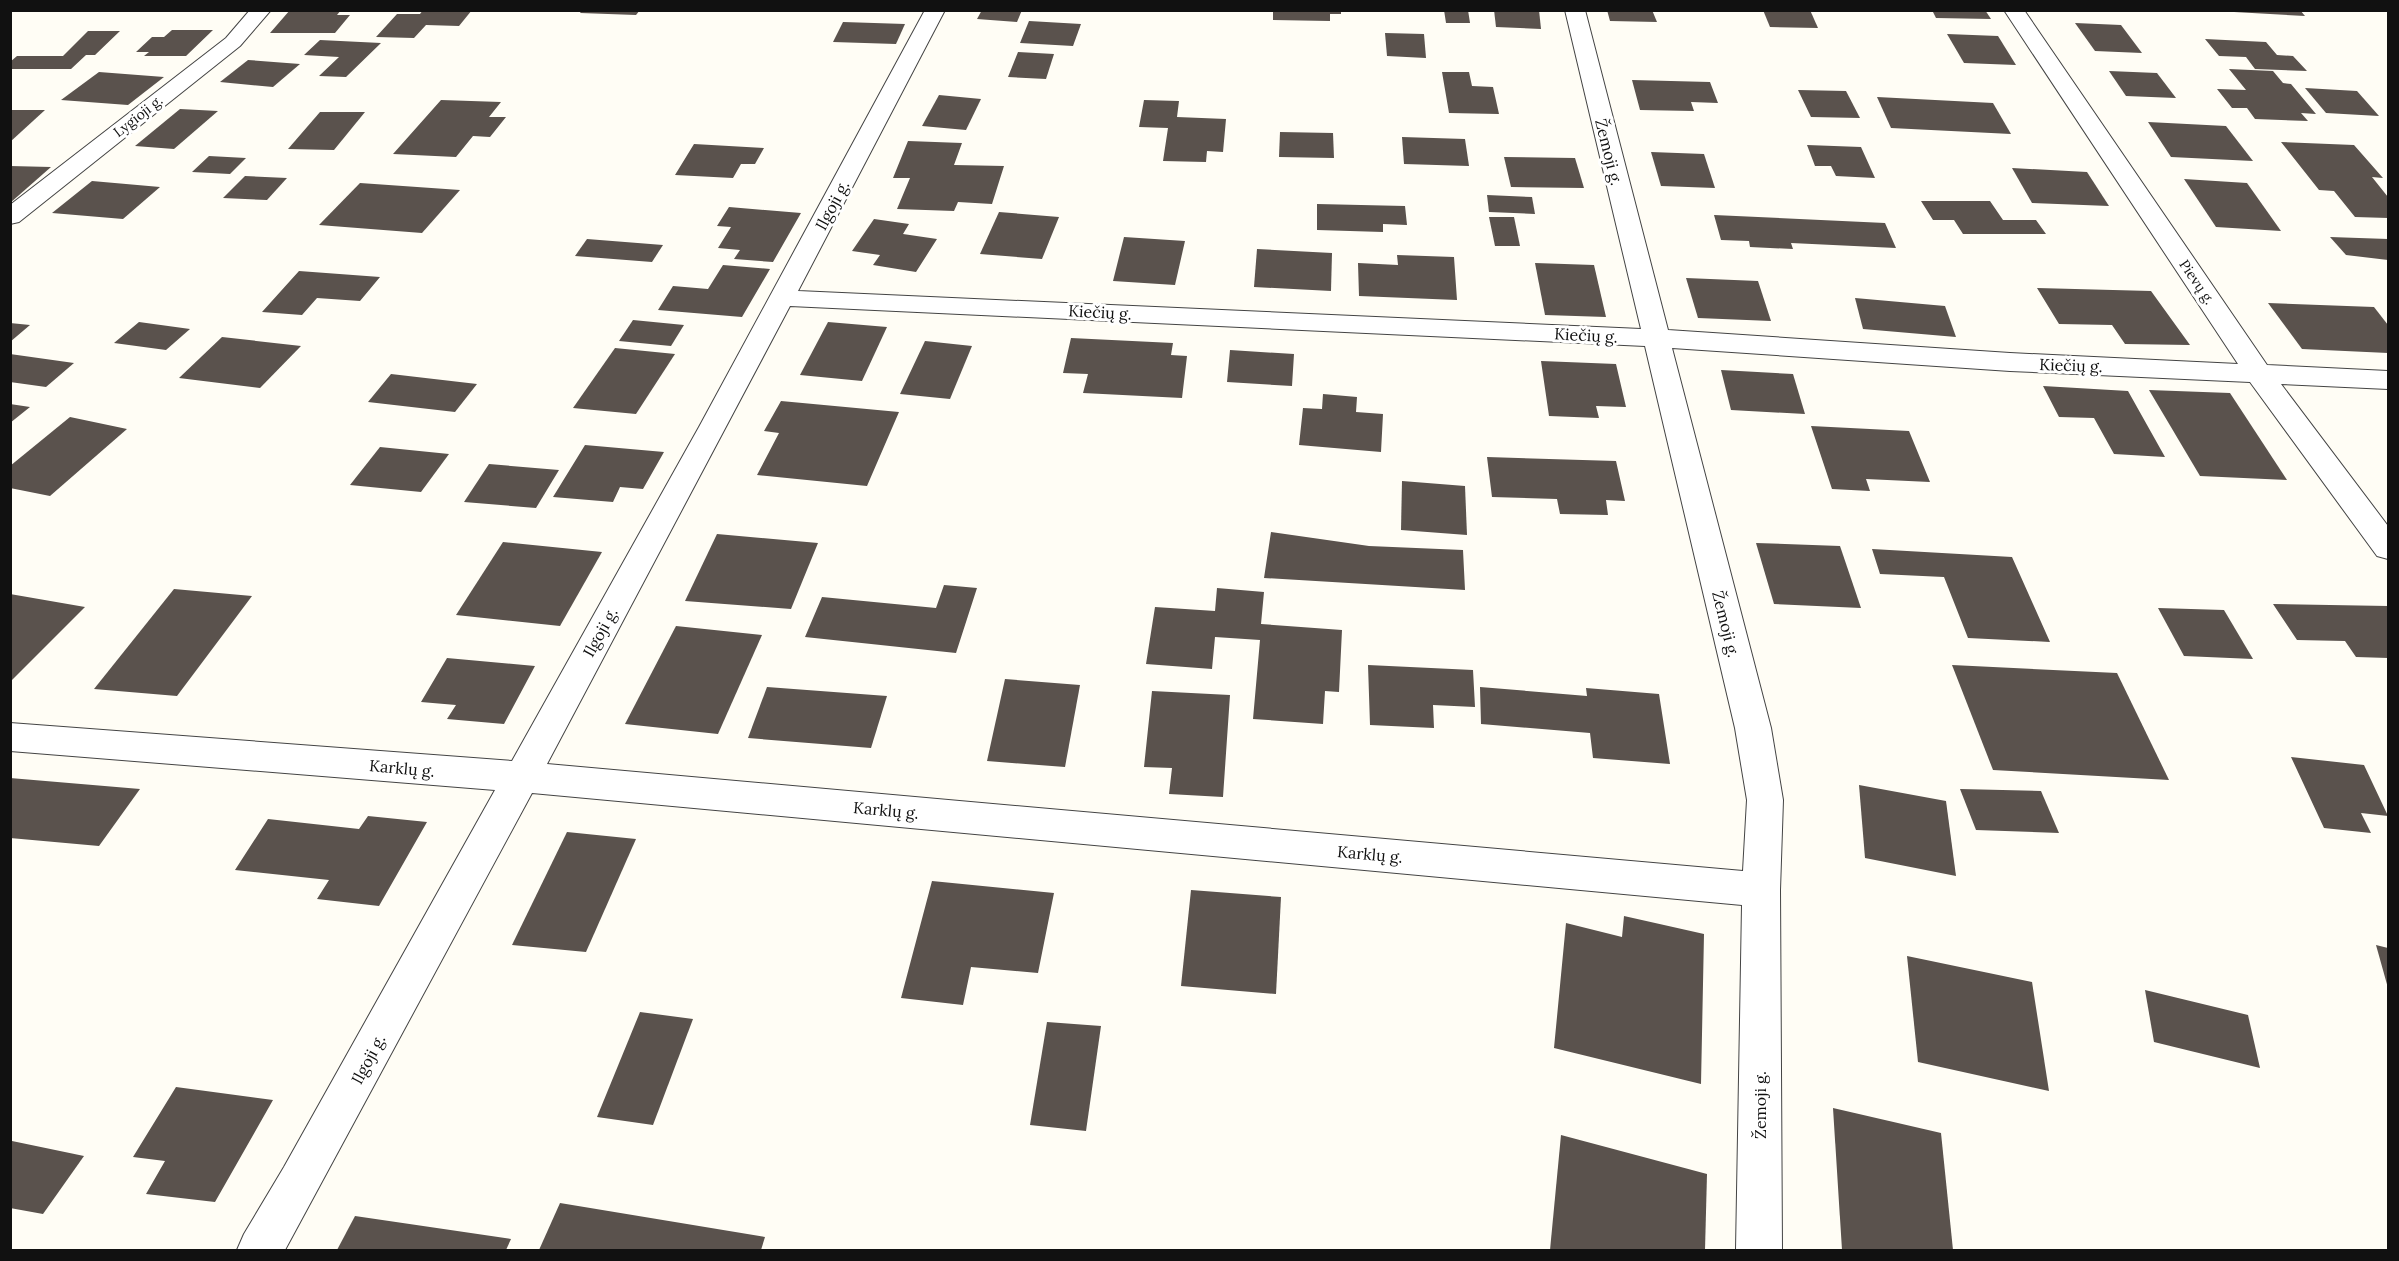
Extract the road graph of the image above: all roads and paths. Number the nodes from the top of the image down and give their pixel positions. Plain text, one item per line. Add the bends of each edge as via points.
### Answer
1 (261, 10) edge
2 (935, 10) edge
3 (1575, 10) edge
4 (2014, 10) edge
5 (10, 217) edge
6 (782, 298) junction
7 (1655, 338) junction
8 (2258, 373) junction
9 (2388, 380) edge
10 (2388, 548) edge
11 (10, 737) edge
12 (520, 777) junction
13 (1761, 890) junction
14 (260, 1251) edge
15 (1759, 1251) edge

1 - 5 street, Lygioji g. via 232,42
2 - 6 street, Ilgoji g.
3 - 7 street, Žemoji g.
4 - 8 street, Pievų g.
6 - 7 street, Kiečių g.
6 - 12 street, Ilgoji g.
7 - 8 street, Kiečių g. via 2010,362
7 - 13 street, Žemoji g. via 1753,728 1765,800
8 - 9 street, Kiečių g.
8 - 10 street, Pievų g.
11 - 12 street, Karklų g.
12 - 13 street, Karklų g.
12 - 14 street, Ilgoji g.
13 - 15 street, Žemoji g.

